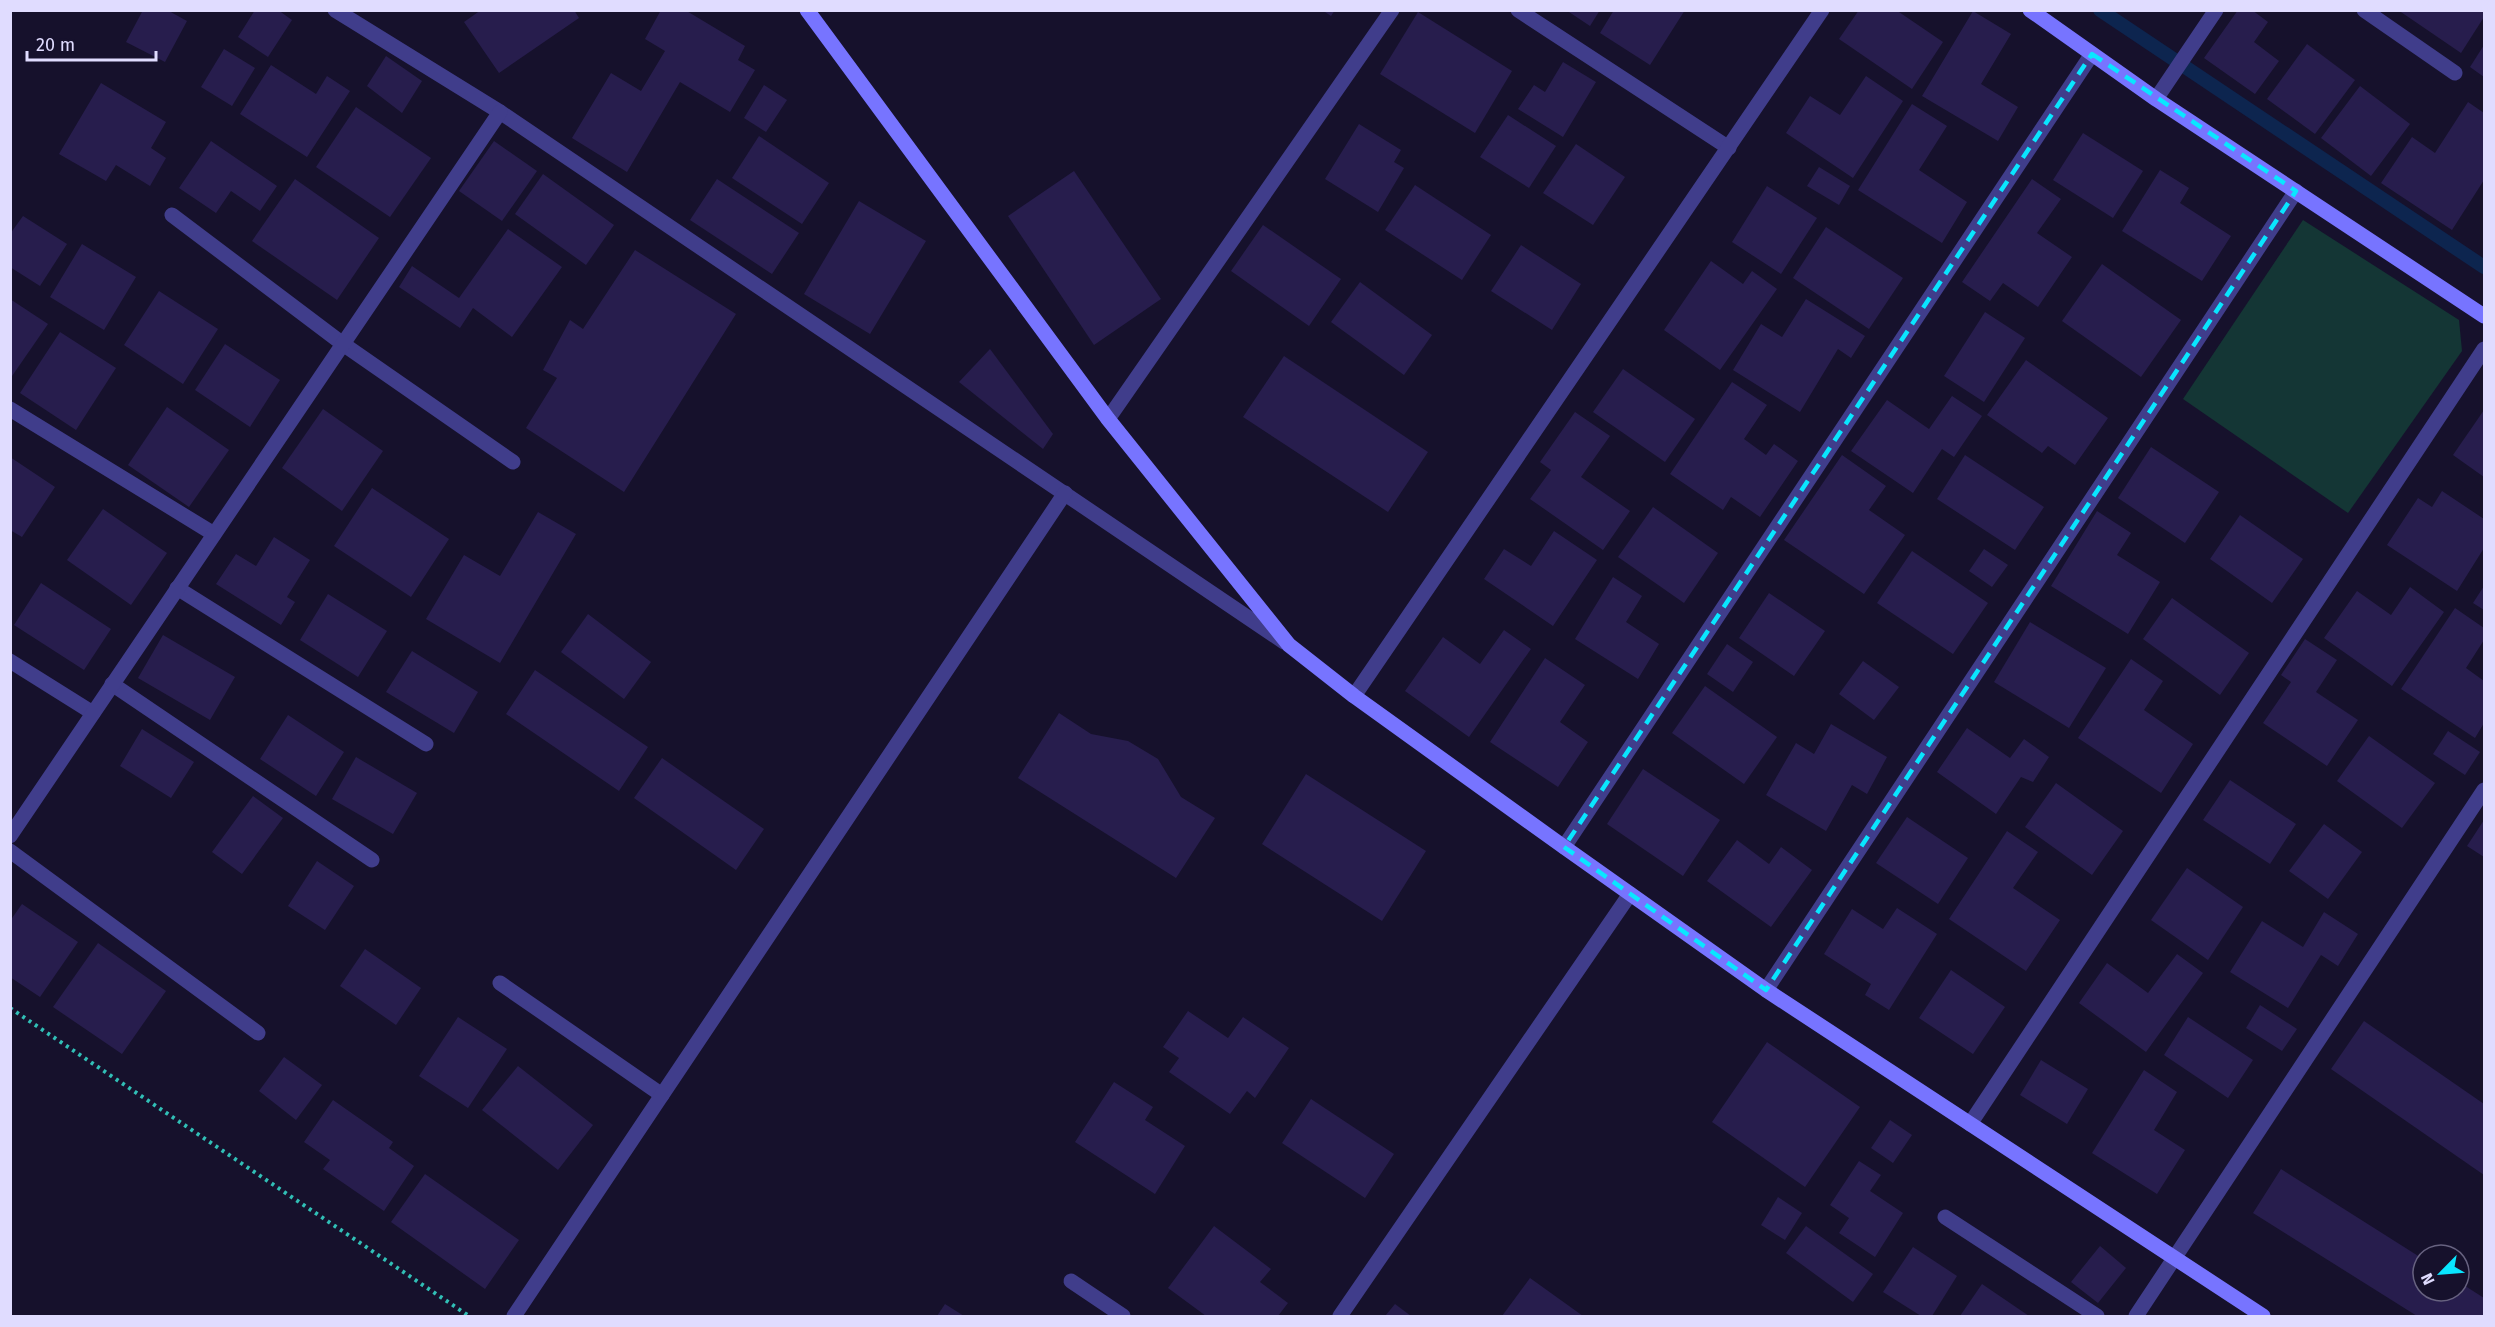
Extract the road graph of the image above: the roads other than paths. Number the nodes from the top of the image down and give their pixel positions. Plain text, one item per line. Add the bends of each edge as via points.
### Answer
1 (807, 10) edge
2 (1392, 10) edge
3 (1518, 10) edge
4 (1822, 10) edge
5 (2030, 10) edge
6 (2216, 10) edge
7 (2364, 10) edge
8 (347, 13) edge
9 (2092, 54) junction
10 (2455, 73) dead end
11 (2156, 99) junction
12 (500, 112) junction
13 (1729, 148) junction
14 (2296, 191) junction
15 (172, 215) dead end
16 (2484, 316) edge
17 (343, 344) junction
18 (2484, 349) edge
19 (10, 409) edge
20 (1108, 419) junction
21 (513, 462) dead end
22 (1065, 493) junction
23 (214, 534) junction
24 (177, 588) junction
25 (1289, 645) junction
26 (10, 661) edge
27 (112, 684) junction
28 (1354, 696) junction
29 (93, 712) junction
30 (426, 744) dead end
31 (2484, 790) edge
32 (10, 836) edge
33 (1564, 847) junction
34 (10, 851) edge
35 (372, 860) dead end
36 (1630, 894) junction
37 (500, 983) dead end
38 (1766, 990) junction
39 (258, 1034) dead end
40 (662, 1095) junction
41 (1970, 1124) junction
42 (1945, 1217) dead end
43 (2173, 1257) junction
44 (1071, 1281) dead end
45 (514, 1317) edge
46 (1123, 1317) edge
47 (1340, 1317) edge
48 (2097, 1317) edge
49 (2136, 1317) edge
50 (2263, 1317) edge

1 - 20 street
2 - 20 street
3 - 13 street
4 - 13 street
5 - 9 street
6 - 11 street
7 - 10 street
8 - 12 street
9 - 11 street
9 - 33 street
11 - 14 street
12 - 17 street
12 - 22 street
13 - 28 street
14 - 16 street
14 - 38 street
15 - 17 street
17 - 21 street
17 - 23 street
18 - 41 street
19 - 23 street
20 - 25 street
22 - 25 street
22 - 40 street
23 - 24 street
24 - 27 street
24 - 30 street
25 - 28 street
26 - 29 street
27 - 29 street
27 - 35 street
28 - 33 street
29 - 32 street
31 - 43 street
33 - 36 street
34 - 39 street
36 - 38 street
36 - 47 street
37 - 40 street
38 - 41 street
40 - 45 street
41 - 43 street
42 - 48 street
43 - 49 street
43 - 50 street
44 - 46 street

